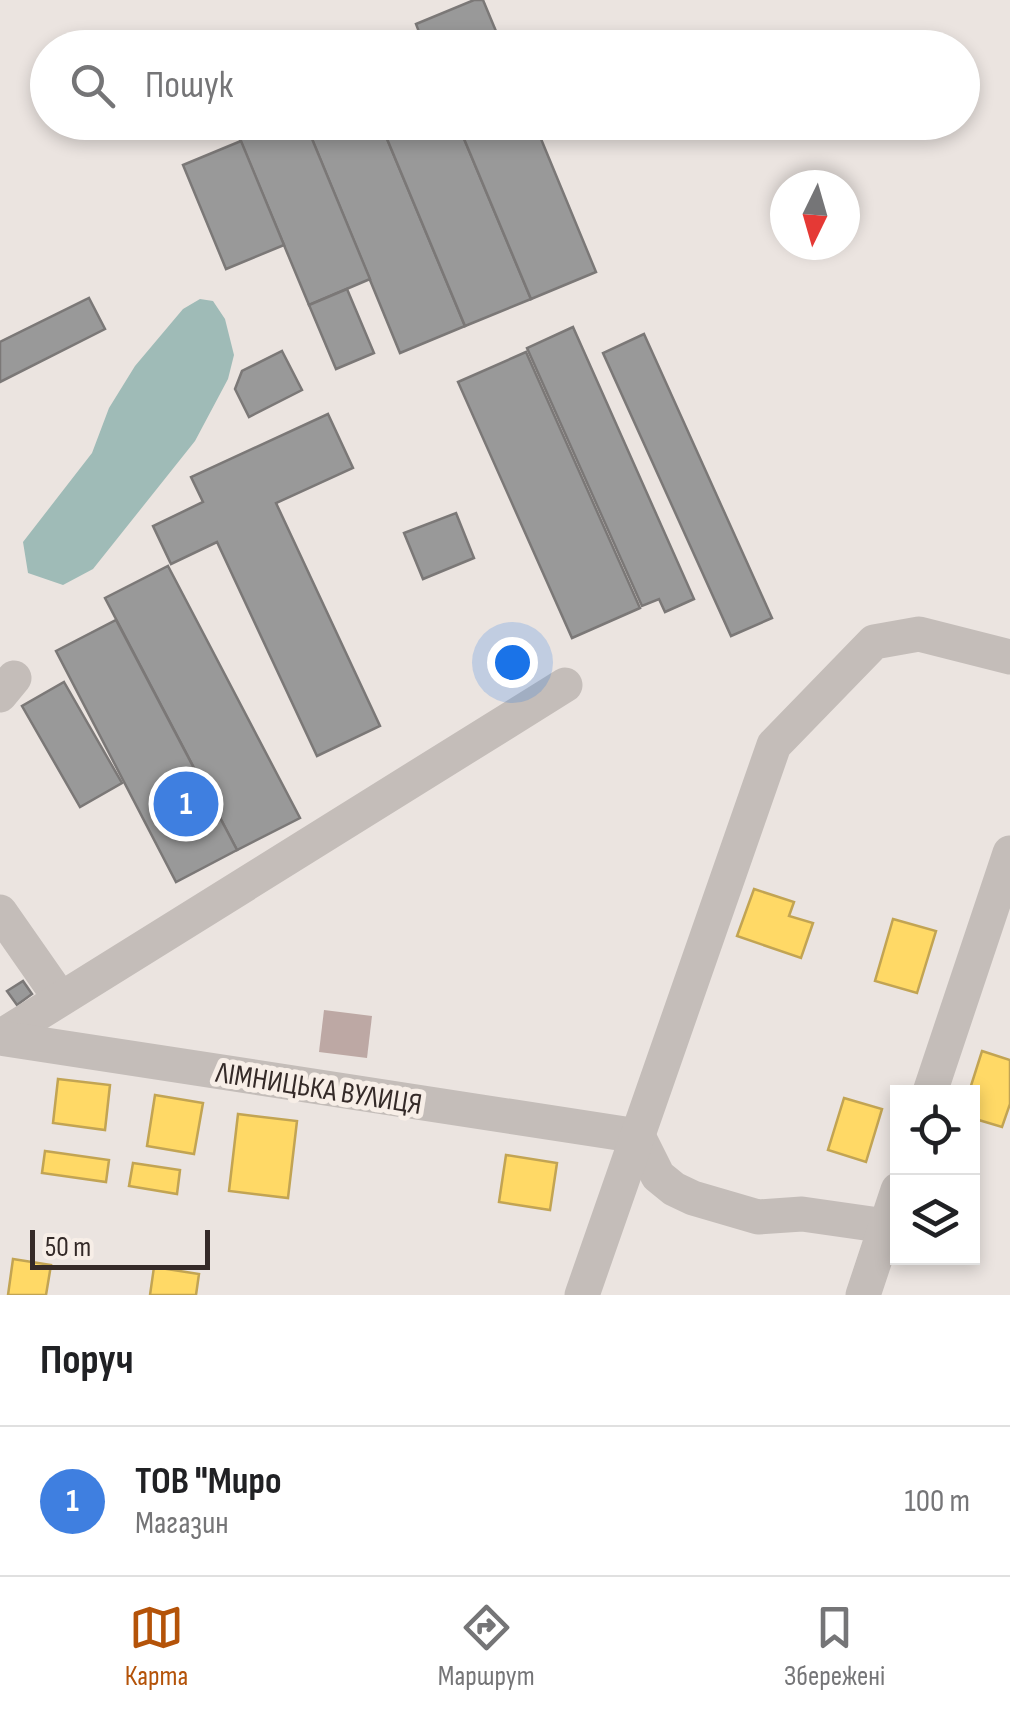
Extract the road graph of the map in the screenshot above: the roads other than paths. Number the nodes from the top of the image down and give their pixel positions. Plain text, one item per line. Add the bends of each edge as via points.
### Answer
1 (1010, 657) edge
2 (565, 684) dead end
3 (1010, 852) edge
4 (0, 912) edge
5 (60, 998) junction
6 (0, 1038) edge
7 (932, 1085) edge
8 (638, 1136) junction
9 (890, 1214) edge
10 (886, 1226) junction
11 (582, 1295) edge
12 (863, 1295) edge

1 - 8 street via 918,634 874,642 774,745
2 - 5 street
3 - 7 street
4 - 5 street
5 - 6 street
6 - 8 street, ЛІМНИЦЬКА ВУЛИЦЯ
8 - 10 street via 658,1176 693,1198 758,1217 802,1214
8 - 11 street
9 - 10 street
10 - 12 street

